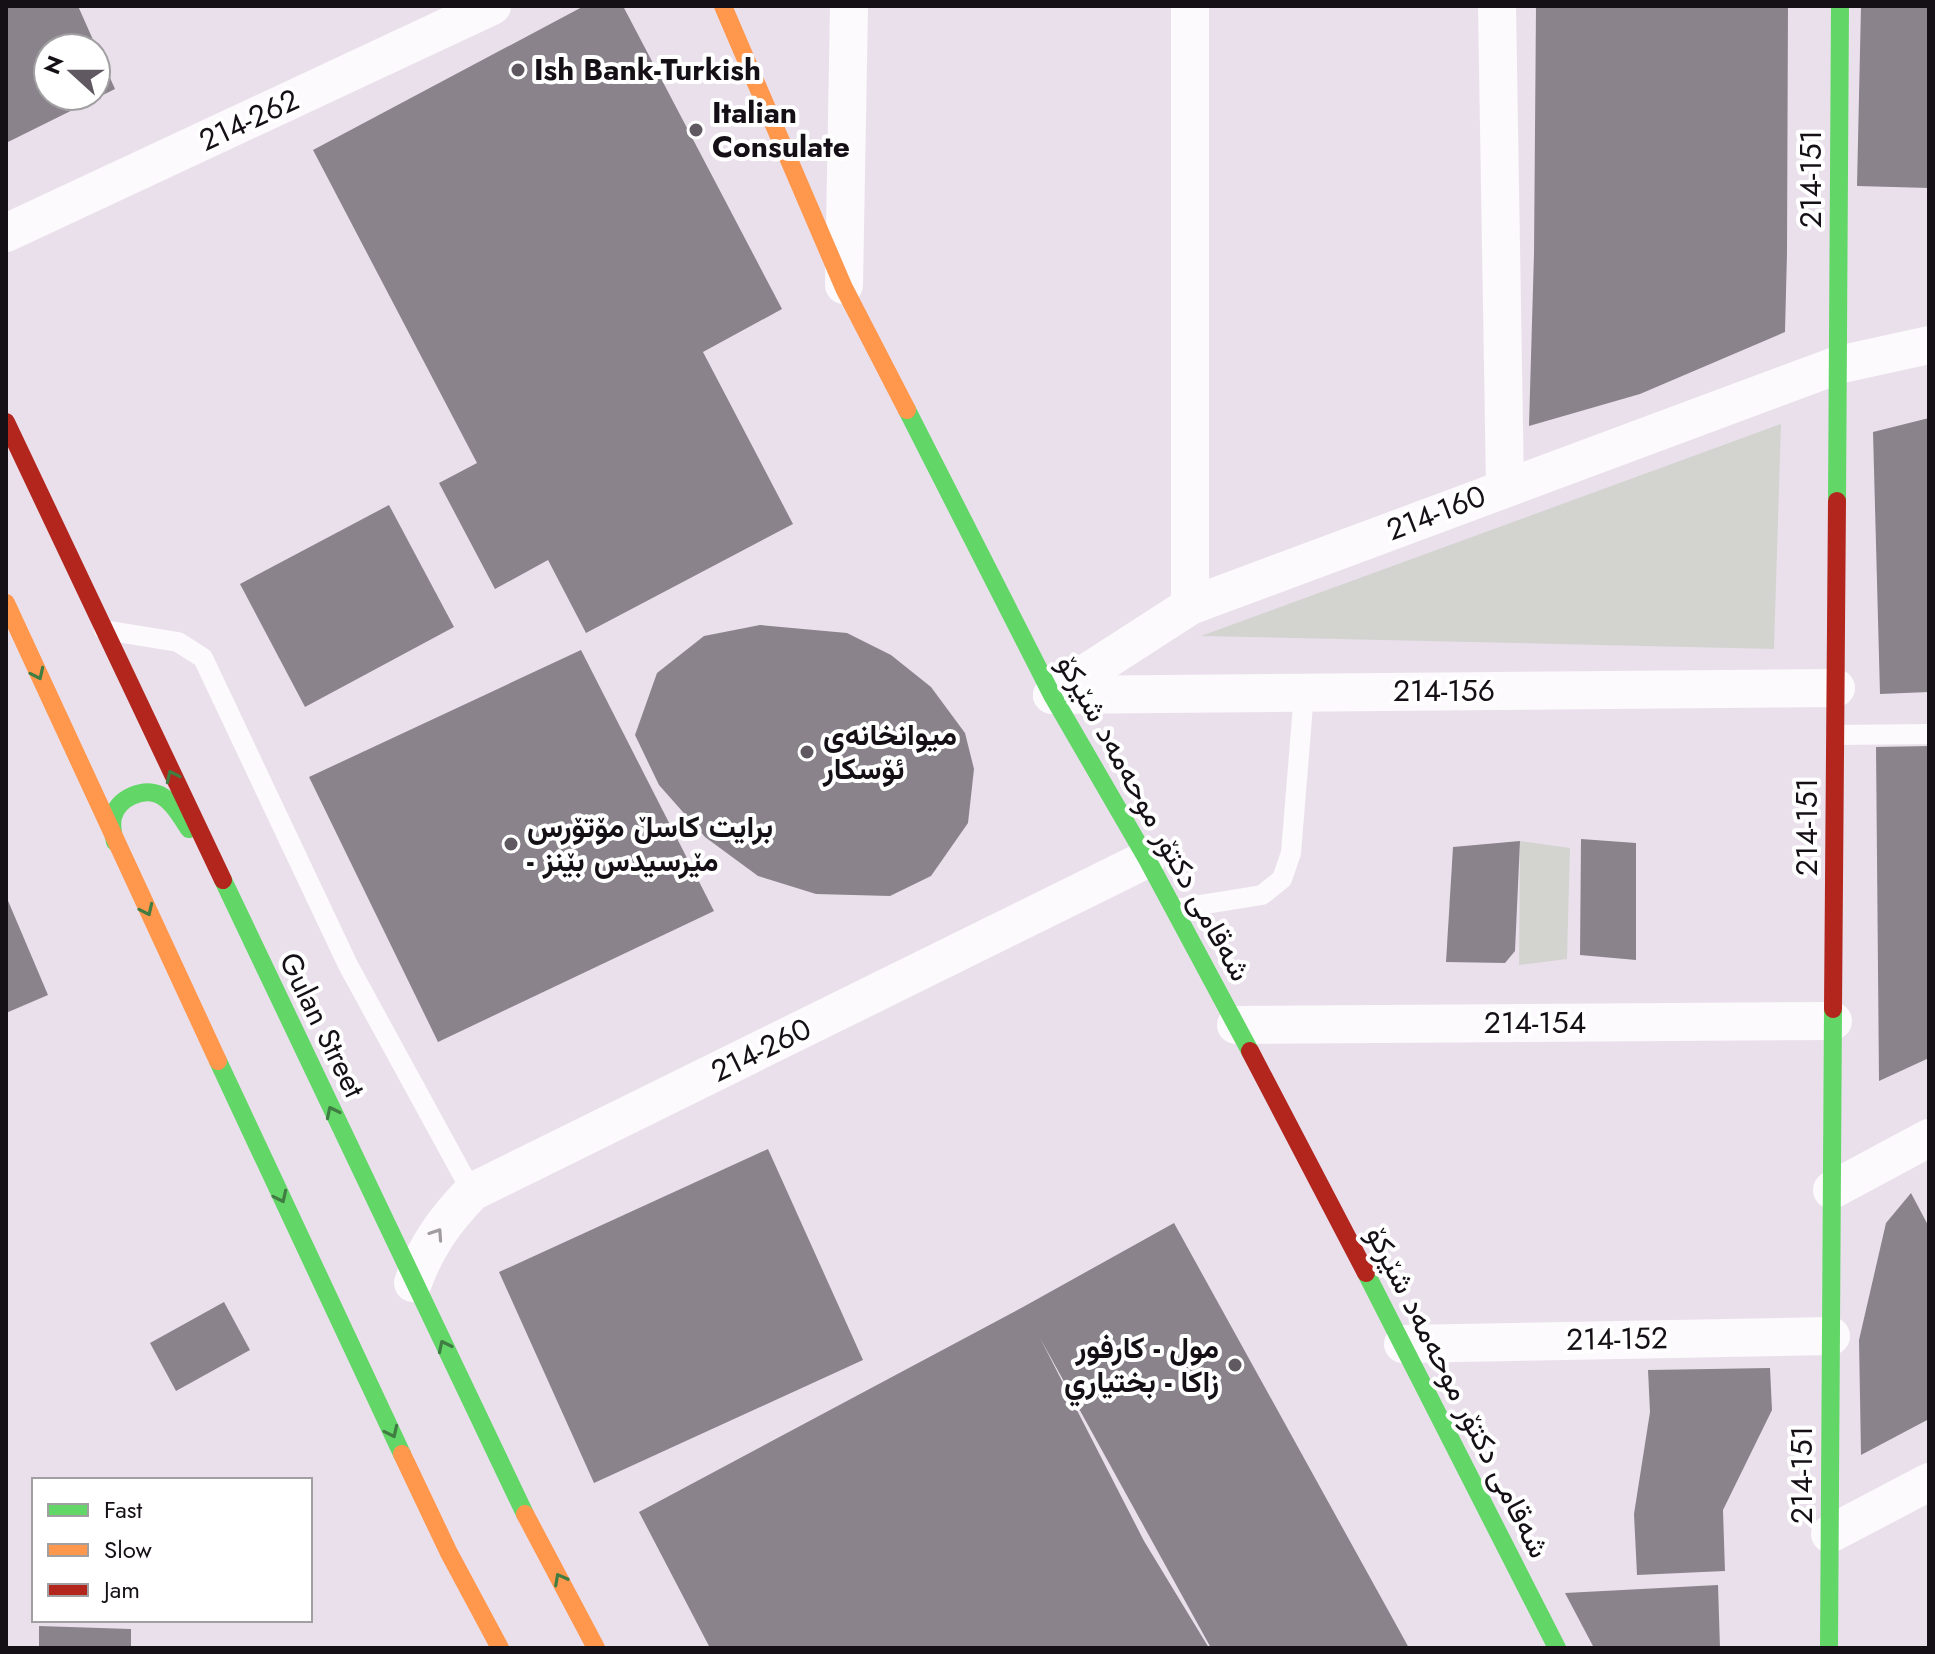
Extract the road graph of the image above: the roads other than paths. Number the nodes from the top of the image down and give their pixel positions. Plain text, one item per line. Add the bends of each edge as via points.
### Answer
1 (492, 6) edge
2 (723, 6) edge
3 (849, 6) edge
4 (1190, 6) edge
5 (1497, 6) edge
6 (1840, 6) edge
7 (6, 233) edge
8 (844, 288) junction
9 (1929, 345) edge
10 (1838, 365) junction
11 (6, 422) edge
12 (1505, 487) junction
13 (6, 603) edge
14 (1190, 606) junction
15 (104, 630) junction
16 (1836, 688) junction
17 (1304, 693) junction
18 (1052, 695) junction
19 (1929, 734) edge
20 (1836, 735) junction
21 (115, 842) junction
22 (210, 857) junction
23 (1147, 859) junction
24 (1175, 909) junction
25 (1833, 1021) junction
26 (1236, 1025) junction
27 (1929, 1138) edge
28 (1832, 1190) junction
29 (472, 1192) junction
30 (413, 1283) junction
31 (1831, 1336) junction
32 (1403, 1344) junction
33 (1929, 1482) edge
34 (1830, 1534) junction
35 (500, 1648) edge
36 (596, 1648) edge
37 (1557, 1648) edge
38 (1829, 1648) edge

1 - 7 street, 214-262
2 - 8 street, شەقامی دکتۆر موحەمەد شێرکۆ
3 - 8 street
4 - 14 street
5 - 12 street
6 - 10 street, 214-151
8 - 18 street, شەقامی دکتۆر موحەمەد شێرکۆ
9 - 10 street, 214-160
10 - 12 street, 214-160
10 - 16 street, 214-151
11 - 15 street, Gulan Street
12 - 14 street, 214-160
13 -> 21 street
14 - 18 street, 214-160
22 -> 15 street, Gulan Street
15 - 29 lane via 178,642 203,658 348,965
16 - 17 street, 214-156
16 - 20 street, 214-151
17 - 18 street, 214-156
17 - 24 lane via 1291,853 1282,879 1262,895
18 - 23 street, شەقامی دکتۆر موحەمەد شێرکۆ
19 - 20 lane
20 - 25 street, 214-151
21 - 22 street via 112,819 125,799 158,794
21 -> 35 street via 449,1553
30 -> 22 street, Gulan Street
23 - 24 street, شەقامی دکتۆر موحەمەد شێرکۆ
23 - 29 street, 214-260
24 - 26 street, شەقامی دکتۆر موحەمەد شێرکۆ
25 - 26 street, 214-154
25 - 28 street, 214-151
26 - 32 street, شەقامی دکتۆر موحەمەد شێرکۆ
27 - 28 street
28 - 31 street, 214-151
30 -> 29 street, 214-260 via 431,1242
36 -> 30 street, Gulan Street
31 - 32 street, 214-152
31 - 34 street, 214-151
32 - 37 street, شەقامی دکتۆر موحەمەد شێرکۆ
33 - 34 street
34 - 38 street, 214-151

